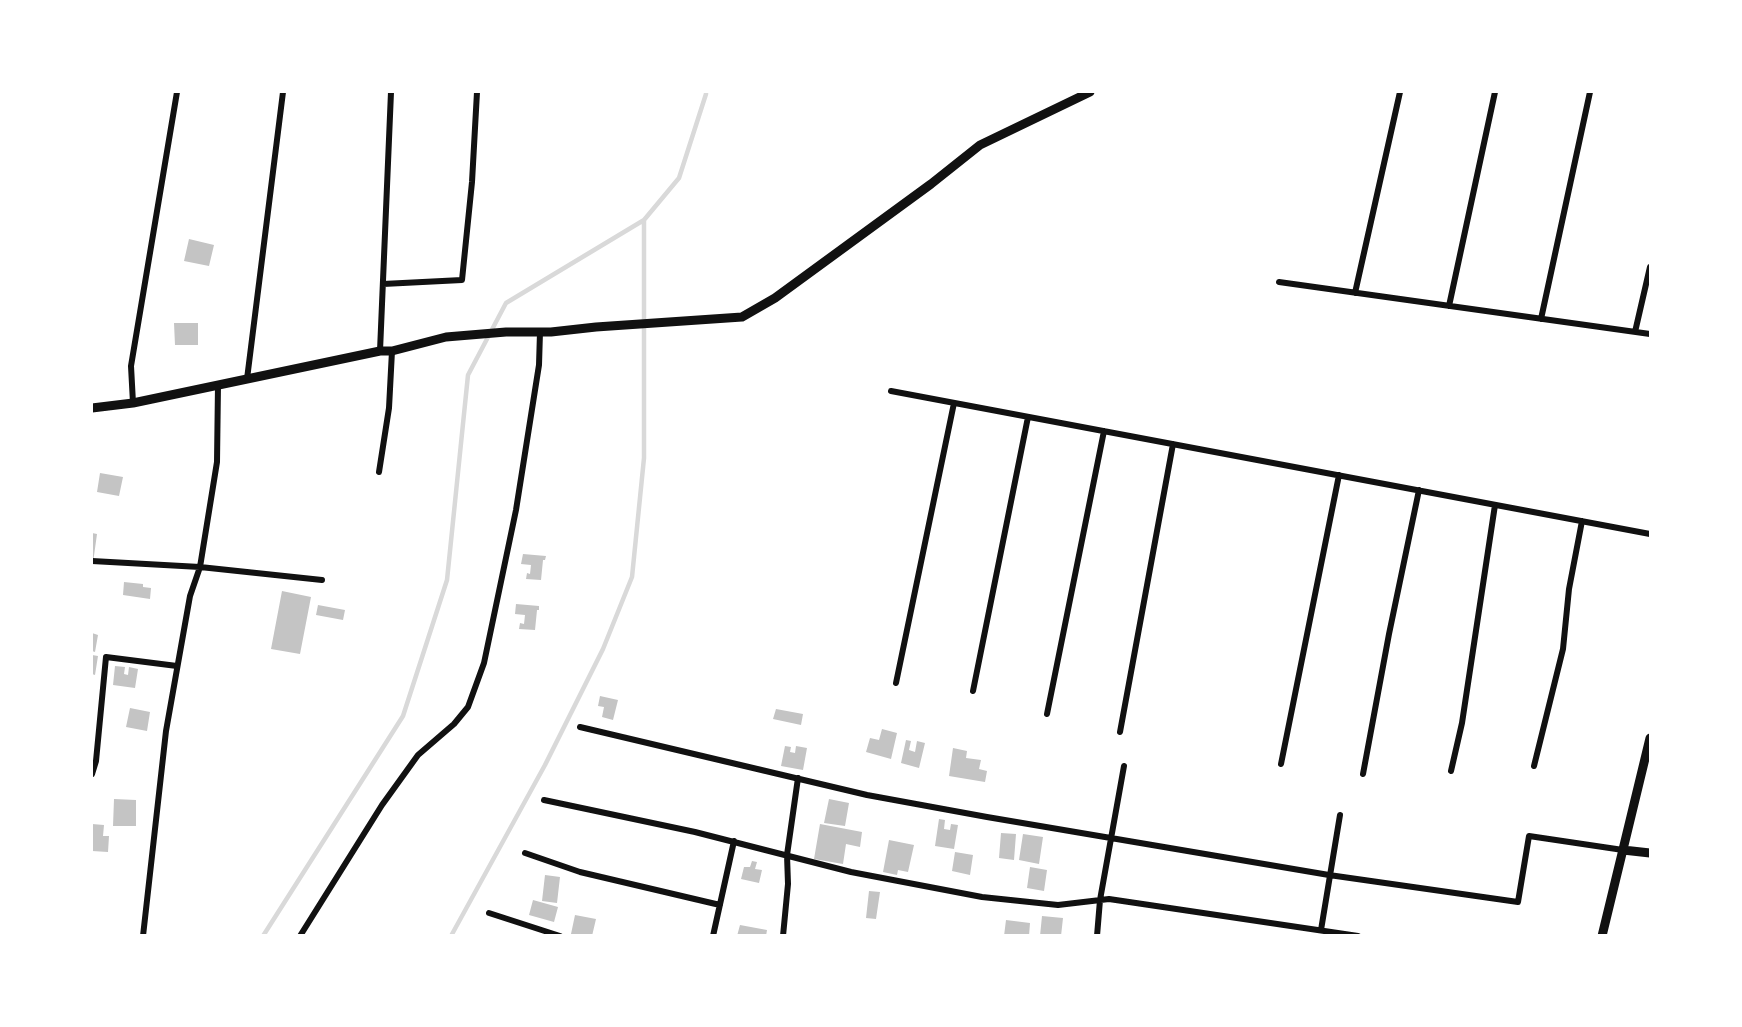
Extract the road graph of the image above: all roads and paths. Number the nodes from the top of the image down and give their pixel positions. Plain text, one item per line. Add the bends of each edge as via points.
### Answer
1 (177, 92) edge
2 (283, 92) edge
3 (391, 92) edge
4 (477, 92) edge
5 (1090, 92) edge
6 (1400, 92) edge
7 (1495, 92) edge
8 (1590, 92) edge
9 (1650, 267) edge
10 (1279, 282) dead end
11 (383, 284) junction
12 (1355, 294) junction
13 (1449, 306) junction
14 (1541, 319) junction
15 (540, 332) junction
16 (1635, 332) junction
17 (1650, 334) edge
18 (380, 351) junction
19 (392, 351) junction
20 (247, 379) junction
21 (218, 385) junction
22 (891, 391) dead end
23 (133, 403) junction
24 (954, 403) junction
25 (92, 408) edge
26 (1028, 417) junction
27 (1104, 431) junction
28 (1173, 444) junction
29 (379, 472) dead end
30 (1339, 475) junction
31 (1419, 490) junction
32 (1494, 505) junction
33 (1582, 521) junction
34 (1650, 534) edge
35 (92, 561) edge
36 (200, 567) junction
37 (322, 580) dead end
38 (177, 666) junction
39 (896, 683) dead end
40 (973, 691) dead end
41 (1047, 714) dead end
42 (580, 727) dead end
43 (1120, 732) dead end
44 (1650, 738) edge
45 (1281, 764) dead end
46 (1124, 766) dead end
47 (1534, 766) dead end
48 (1451, 771) dead end
49 (92, 774) edge
50 (1363, 774) dead end
51 (798, 778) junction
52 (544, 800) dead end
53 (1340, 815) dead end
54 (1111, 838) junction
55 (734, 841) junction
56 (1623, 850) junction
57 (525, 853) dead end
58 (1650, 853) edge
59 (787, 855) junction
60 (1329, 875) junction
61 (1100, 900) junction
62 (720, 905) junction
63 (489, 913) dead end
64 (1321, 930) junction
65 (143, 936) edge
66 (300, 936) edge
67 (560, 936) edge
68 (713, 936) edge
69 (783, 936) edge
70 (1097, 936) edge
71 (1358, 936) edge
72 (1602, 936) edge

1 - 23 street via 130,366
2 - 20 street
3 - 11 street
4 - 11 street via 462,280
5 - 15 street via 980,145 776,298 742,317
6 - 12 street
7 - 13 street
8 - 14 street
9 - 16 street
10 - 12 street
11 - 18 street
12 - 13 street
13 - 14 street
14 - 16 street
15 - 19 street via 446,337
15 - 66 street via 539,365 516,510 484,663 468,707 418,755
16 - 17 street
18 - 19 street
18 - 20 street
19 - 29 street via 389,408
20 - 21 street
21 - 23 street
21 - 36 street via 217,462
22 - 24 street
23 - 25 street
24 - 26 street
24 - 39 street
26 - 27 street
26 - 40 street
27 - 28 street
27 - 41 street
28 - 30 street
28 - 43 street
30 - 31 street
30 - 45 street
31 - 32 street
31 - 50 street
32 - 33 street
32 - 48 street via 1462,723
33 - 34 street
33 - 47 street via 1563,648
35 - 36 street
36 - 37 street
36 - 38 street via 190,596
38 - 49 street via 106,657
38 - 65 street
42 - 51 street
44 - 56 street
46 - 54 street
51 - 54 street via 878,797
51 - 59 street
52 - 55 street
53 - 60 street
54 - 60 street
54 - 61 street
55 - 59 street
55 - 62 street
56 - 58 street
56 - 60 street via 1529,836 1518,902
56 - 72 street
57 - 62 street via 580,872
59 - 61 street via 851,872 982,897 1058,904
59 - 69 street
60 - 64 street
61 - 64 street
61 - 70 street
62 - 68 street
63 - 67 street
64 - 71 street

